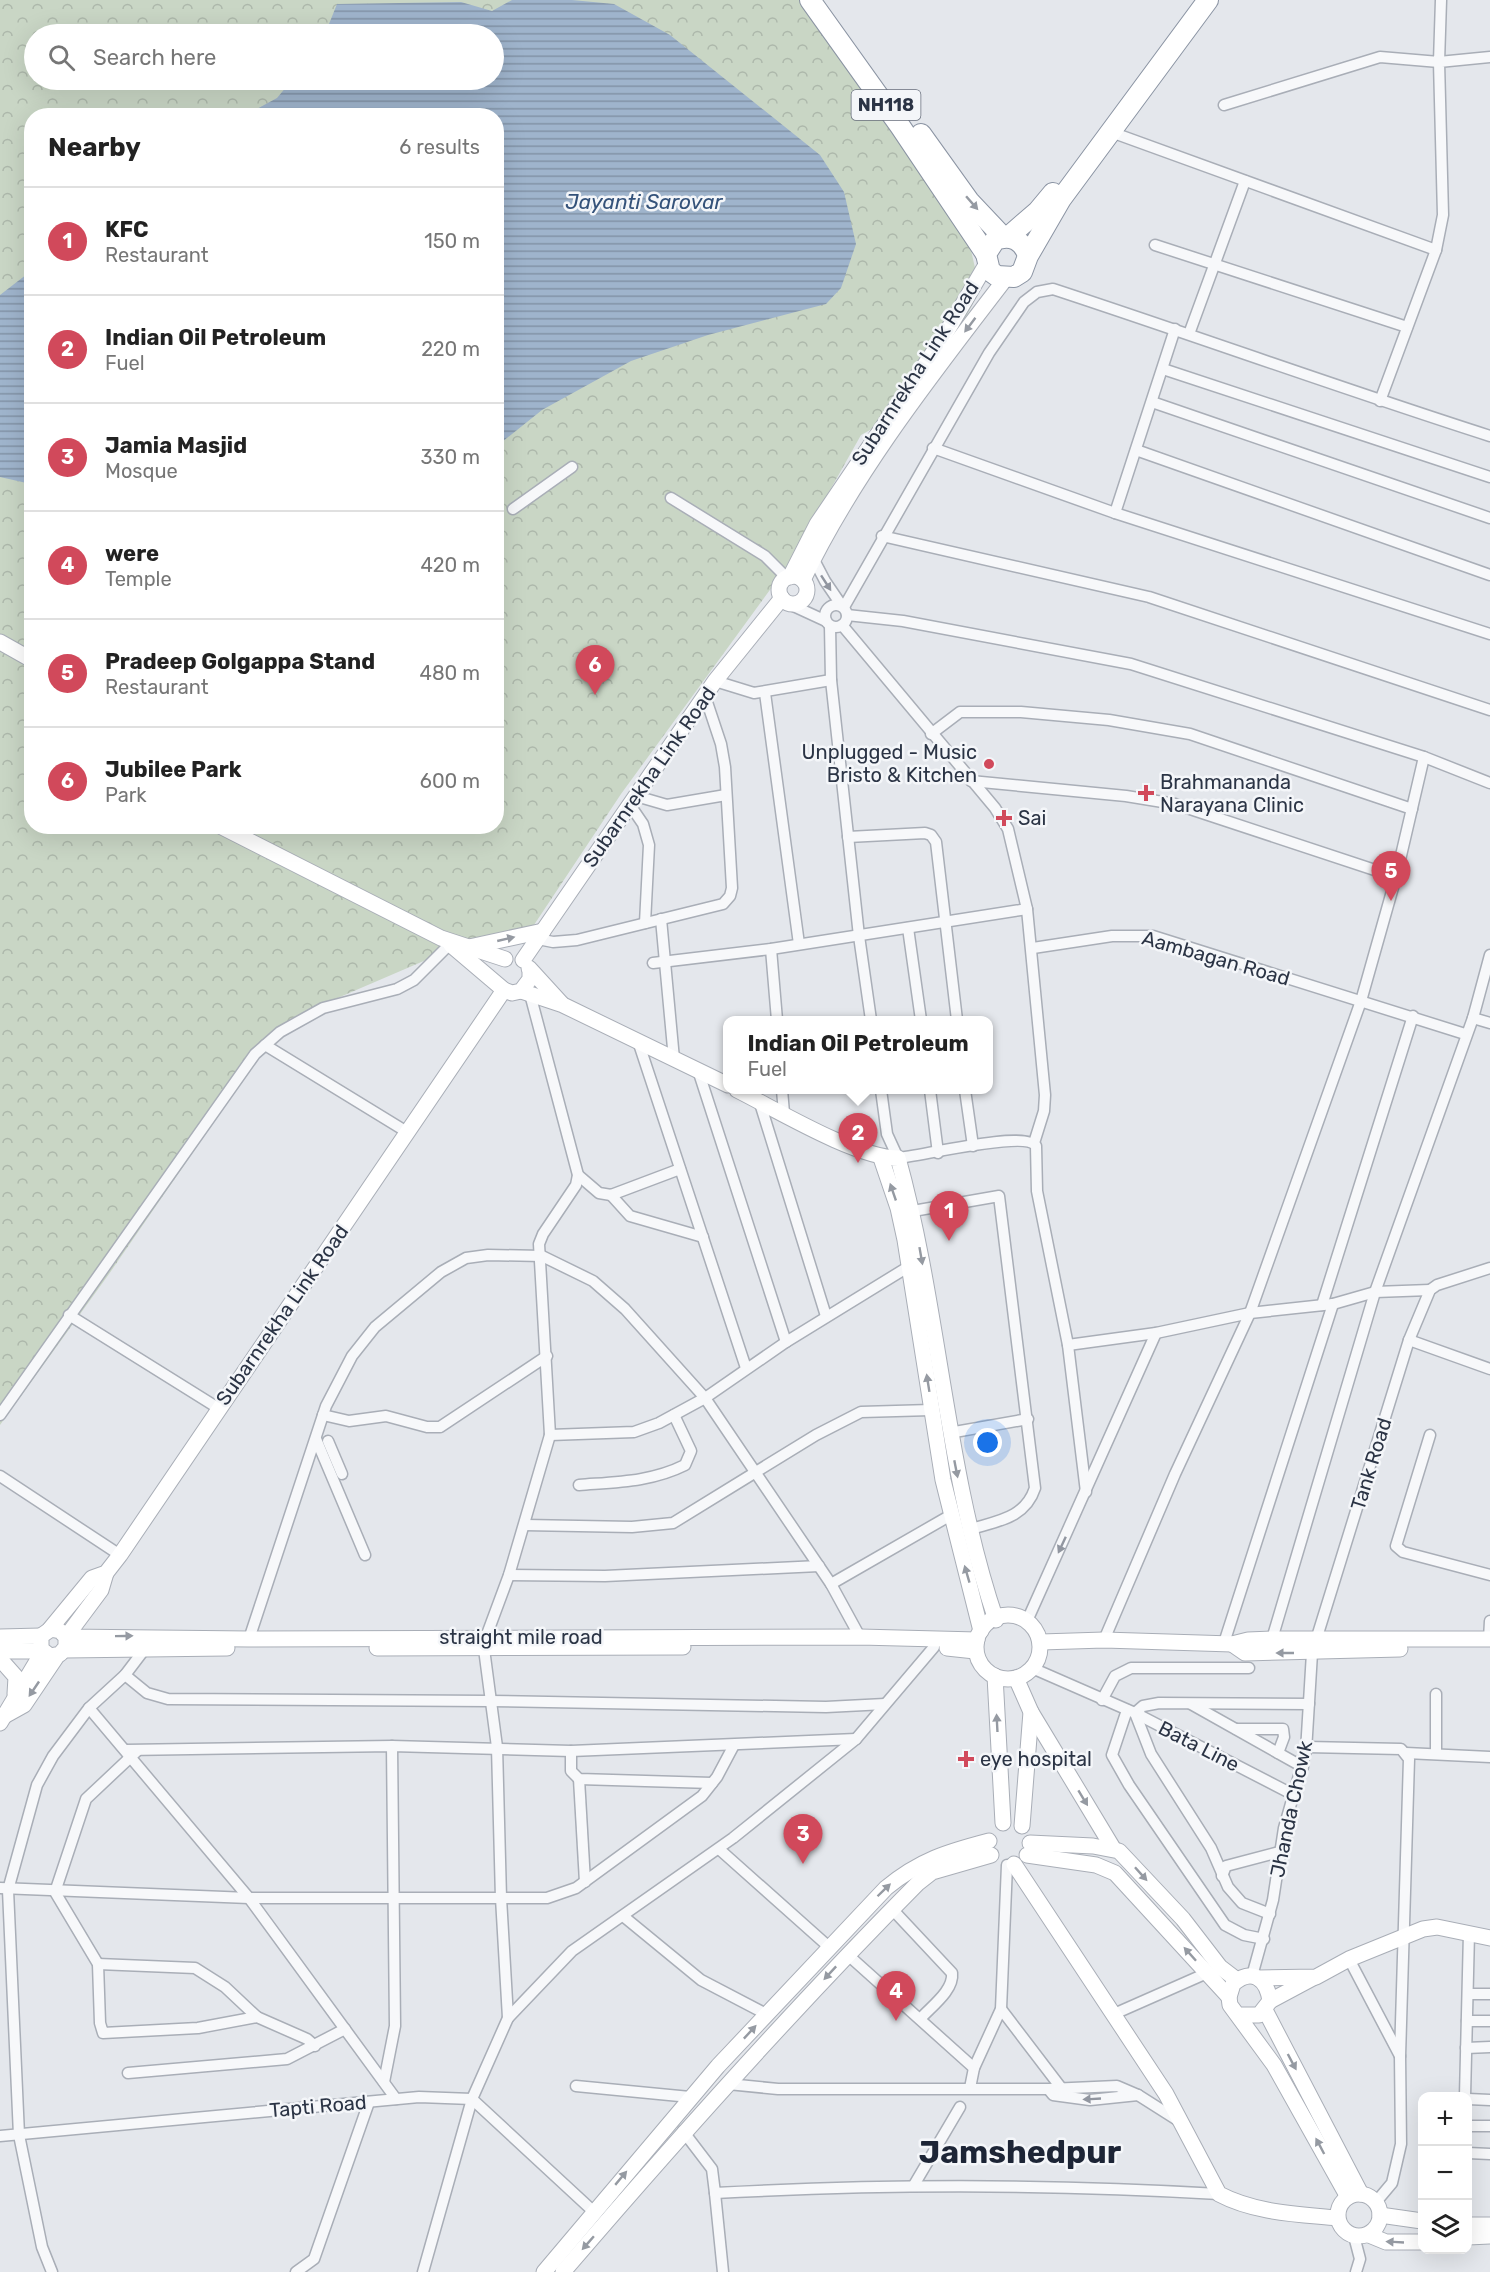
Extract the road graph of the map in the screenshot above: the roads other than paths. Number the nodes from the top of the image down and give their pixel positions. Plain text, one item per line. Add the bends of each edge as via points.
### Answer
1 (810, 0) edge
2 (824, 0) edge
3 (1194, 0) edge
4 (1208, 0) edge
5 (1441, 0) edge
6 (1490, 57) edge
7 (1439, 62) junction
8 (1224, 105) dead end
9 (1111, 132) junction
10 (1245, 181) junction
11 (1006, 237) junction
12 (1155, 245) dead end
13 (1436, 250) junction
14 (1028, 256) junction
15 (986, 259) junction
16 (1215, 264) junction
17 (1006, 278) junction
18 (1407, 327) junction
19 (1175, 329) junction
20 (1189, 334) junction
21 (1163, 369) junction
22 (1380, 401) junction
23 (1152, 402) junction
24 (1490, 436) edge
25 (933, 448) junction
26 (1136, 450) junction
27 (572, 467) dead end
28 (1490, 477) edge
29 (671, 498) dead end
30 (513, 509) dead end
31 (1115, 513) junction
32 (1490, 518) edge
33 (882, 536) junction
34 (813, 558) junction
35 (1490, 575) edge
36 (793, 578) junction
37 (784, 600) junction
38 (839, 617) junction
39 (1490, 634) edge
40 (0, 642) edge
41 (24, 656) edge
42 (831, 680) junction
43 (715, 681) junction
44 (765, 693) junction
45 (705, 696) junction
46 (1490, 710) edge
47 (931, 734) junction
48 (1424, 758) junction
49 (971, 781) junction
50 (1490, 783) edge
51 (726, 795) junction
52 (633, 801) junction
53 (1412, 809) junction
54 (236, 834) edge
55 (848, 837) junction
56 (1396, 877) junction
57 (1027, 909) junction
58 (661, 919) junction
59 (944, 922) junction
60 (645, 923) junction
61 (908, 928) junction
62 (541, 935) junction
63 (859, 936) junction
64 (445, 941) junction
65 (799, 944) junction
66 (469, 947) junction
67 (1033, 948) junction
68 (771, 949) junction
69 (1490, 955) edge
70 (505, 959) junction
71 (667, 962) junction
72 (653, 963) dead end
73 (527, 966) junction
74 (500, 987) junction
75 (526, 992) junction
76 (1361, 1000) junction
77 (563, 1005) junction
78 (777, 1016) edge
79 (870, 1016) edge
80 (920, 1016) edge
81 (956, 1016) edge
82 (1413, 1016) junction
83 (1473, 1018) junction
84 (1490, 1023) edge
85 (1465, 1034) junction
86 (638, 1041) junction
87 (265, 1045) junction
88 (674, 1059) junction
89 (698, 1070) junction
90 (723, 1082) edge
91 (747, 1094) edge
92 (782, 1094) edge
93 (882, 1094) edge
94 (931, 1094) edge
95 (967, 1094) edge
96 (759, 1100) junction
97 (784, 1113) junction
98 (407, 1132) junction
99 (887, 1134) junction
100 (1034, 1143) junction
101 (973, 1146) junction
102 (938, 1153) junction
103 (881, 1158) junction
104 (898, 1158) junction
105 (680, 1169) junction
106 (578, 1175) junction
107 (611, 1195) junction
108 (913, 1211) junction
109 (703, 1237) junction
110 (542, 1256) junction
111 (908, 1267) junction
112 (1490, 1268) edge
113 (1430, 1290) junction
114 (1376, 1292) junction
115 (1327, 1305) junction
116 (1250, 1313) junction
117 (69, 1315) junction
118 (826, 1316) junction
119 (1156, 1333) junction
120 (1409, 1340) junction
121 (786, 1342) junction
122 (1068, 1345) junction
123 (547, 1356) junction
124 (746, 1368) junction
125 (1490, 1369) edge
126 (705, 1398) junction
127 (218, 1408) junction
128 (932, 1410) junction
129 (0, 1415) edge
130 (323, 1415) junction
131 (674, 1415) junction
132 (1028, 1419) junction
133 (949, 1433) junction
134 (550, 1435) junction
135 (1430, 1435) dead end
136 (316, 1439) junction
137 (328, 1441) dead end
138 (756, 1473) junction
139 (342, 1474) dead end
140 (0, 1476) edge
141 (579, 1485) dead end
142 (1086, 1491) junction
143 (951, 1515) junction
144 (525, 1525) junction
145 (968, 1530) junction
146 (120, 1555) junction
147 (365, 1555) dead end
148 (819, 1566) junction
149 (509, 1575) junction
150 (1490, 1575) edge
151 (831, 1584) junction
152 (996, 1620) junction
153 (1027, 1621) junction
154 (1490, 1621) edge
155 (860, 1636) junction
156 (0, 1637) edge
157 (249, 1639) junction
158 (1272, 1639) junction
159 (978, 1640) junction
160 (1104, 1640) junction
161 (1041, 1642) junction
162 (1490, 1642) edge
163 (485, 1643) junction
164 (1228, 1643) junction
165 (57, 1644) junction
166 (1314, 1646) junction
167 (934, 1647) junction
168 (144, 1650) junction
169 (0, 1651) edge
170 (0, 1659) edge
171 (1032, 1668) junction
172 (1249, 1668) dead end
173 (125, 1675) junction
174 (995, 1676) junction
175 (1016, 1678) junction
176 (15, 1694) junction
177 (1436, 1694) dead end
178 (1102, 1700) junction
179 (489, 1701) junction
180 (1189, 1703) junction
181 (885, 1704) junction
182 (1309, 1704) junction
183 (89, 1708) junction
184 (1031, 1712) junction
185 (1131, 1712) junction
186 (3, 1719) edge
187 (1236, 1730) junction
188 (856, 1739) junction
189 (734, 1745) junction
190 (392, 1746) junction
191 (497, 1747) junction
192 (1307, 1747) junction
193 (571, 1751) junction
194 (131, 1753) junction
195 (1278, 1753) junction
196 (1406, 1753) junction
197 (1436, 1754) junction
198 (1490, 1757) edge
199 (1303, 1767) junction
200 (579, 1779) junction
201 (712, 1783) junction
202 (1294, 1795) junction
203 (1003, 1824) junction
204 (1022, 1826) junction
205 (990, 1848) junction
206 (1113, 1848) junction
207 (719, 1849) junction
208 (1029, 1849) junction
209 (1279, 1852) junction
210 (1010, 1865) junction
211 (1222, 1876) junction
212 (585, 1882) junction
213 (4, 1889) edge
214 (55, 1892) junction
215 (249, 1898) junction
216 (396, 1898) junction
217 (501, 1898) junction
218 (892, 1909) junction
219 (1270, 1914) junction
220 (623, 1916) junction
221 (1469, 1933) junction
222 (1404, 1935) junction
223 (1490, 1938) edge
224 (1264, 1939) junction
225 (829, 1947) junction
226 (848, 1955) junction
227 (1349, 1959) junction
228 (98, 1965) junction
229 (1207, 1973) junction
230 (1316, 1977) junction
231 (1249, 1978) junction
232 (1468, 1994) junction
233 (1490, 1994) edge
234 (1229, 1997) junction
235 (1267, 2006) junction
236 (1001, 2009) junction
237 (766, 2014) junction
238 (1114, 2014) junction
239 (1240, 2015) junction
240 (257, 2017) junction
241 (508, 2018) junction
242 (921, 2018) junction
243 (1467, 2020) junction
244 (1490, 2021) edge
245 (345, 2029) junction
246 (315, 2046) junction
247 (1490, 2047) edge
248 (1466, 2048) junction
249 (1400, 2056) junction
250 (974, 2067) junction
251 (128, 2073) dead end
252 (384, 2082) junction
253 (728, 2084) junction
254 (576, 2086) dead end
255 (970, 2088) junction
256 (1049, 2089) junction
257 (1062, 2089) junction
258 (1466, 2092) edge
259 (1138, 2095) junction
260 (690, 2097) junction
261 (1472, 2098) edge
262 (396, 2099) junction
263 (472, 2099) junction
264 (1490, 2100) edge
265 (369, 2102) junction
266 (960, 2107) dead end
267 (1179, 2121) junction
268 (1472, 2126) edge
269 (1490, 2126) edge
270 (683, 2131) junction
271 (19, 2135) junction
272 (0, 2136) edge
273 (1472, 2154) edge
274 (1490, 2154) edge
275 (914, 2185) junction
276 (715, 2193) junction
277 (1219, 2194) junction
278 (1355, 2196) junction
279 (1378, 2208) junction
280 (593, 2211) junction
281 (1338, 2218) junction
282 (1418, 2221) edge
283 (1472, 2225) edge
284 (1490, 2225) edge
285 (1361, 2235) junction
286 (1490, 2236) edge
287 (1472, 2237) edge
288 (1418, 2242) edge
289 (1358, 2271) edge
290 (52, 2272) edge
291 (296, 2272) edge
292 (423, 2272) edge
293 (544, 2272) edge
294 (563, 2272) edge
295 (723, 2272) edge

1 - 15 highway, NH118 via 900,126
2 -> 11 highway, NH118 via 956,183
3 - 11 highway via 1054,193 1038,212
4 - 9 highway
5 - 7 street
6 - 7 street
7 - 8 street via 1380,57
7 - 13 street via 1443,215
9 - 10 street
9 - 14 highway via 1061,200
10 - 13 street
10 - 16 street
11 - 14 highway, NH118 via 1020,241
11 - 15 highway via 989,246
12 - 16 street
13 - 18 street
14 - 17 highway via 1022,272
15 - 17 highway, NH118 via 990,271
15 - 36 street, Subarnrekha Link Road via 943,338 817,524
16 - 18 street
16 - 20 street
17 -> 34 street, Subarnrekha Link Road via 945,358 828,528
18 - 22 street
19 - 20 street
19 - 21 street
19 - 25 street via 1053,289 1037,292 1024,302 989,353
20 - 22 street
21 - 23 street
21 - 28 street
22 - 24 street
23 - 26 street
23 - 32 street
25 - 31 street
25 - 33 street
26 - 31 street
26 - 35 street
27 - 30 street
29 - 36 street via 765,556
31 - 39 street
33 - 38 street
33 - 46 street via 1149,597
34 - 36 street, Subarnrekha Link Road
34 -> 38 street
36 - 37 street, Subarnrekha Link Road via 780,585
36 - 37 street, Subarnrekha Link Road via 807,592 805,598 800,603
37 - 38 street
37 - 43 street, Subarnrekha Link Road
38 - 42 street
38 - 47 street
38 - 48 street via 903,621 1131,664
40 - 41 street
42 - 44 street
42 - 55 street
43 - 44 street via 743,692
43 - 45 street, Subarnrekha Link Road
44 - 65 street
45 - 51 street via 721,744
45 - 52 street, Subarnrekha Link Road
47 - 49 street
47 - 53 street via 960,711 1109,720 1190,734
48 - 50 street
48 - 53 street
49 - 56 street via 1175,804
49 - 57 street via 1008,829
51 - 52 street via 667,805
51 - 58 street via 730,896 723,904
52 - 60 street via 649,845
52 - 62 street, Subarnrekha Link Road
53 - 56 street
54 - 64 street
55 - 59 street via 931,835 936,842
55 - 63 street
56 - 76 street
57 - 59 street
57 - 67 street
58 - 60 street
58 - 71 street
59 - 61 street
59 - 81 street
60 - 62 street via 566,942
61 - 63 street
61 - 80 street
66 -> 62 street
62 - 73 street, Subarnrekha Link Road
63 - 65 street
63 - 79 street
64 - 66 street
64 - 74 street
64 - 87 street via 414,980 397,989 323,1008
65 - 68 street
66 - 70 street
67 - 76 street, Aambagan Road via 1112,936 1153,936
67 - 100 street via 1045,1095
68 - 71 street
68 - 78 street
69 - 83 street
70 - 73 street via 514,957
70 - 74 street via 495,974
71 - 72 street
71 - 88 street
73 - 75 street via 530,979
73 - 77 street
74 - 75 street via 512,993
74 - 98 street, Subarnrekha Link Road
75 - 77 street
75 - 106 street
76 - 82 street, Aambagan Road
76 - 116 street
77 - 86 street
82 - 85 street, Aambagan Road
82 - 115 street
83 - 84 street
83 - 85 street
85 - 114 street
86 - 88 street
86 - 105 street
87 - 98 street
87 - 117 street via 246,1064
88 - 89 street
89 - 90 street
89 - 121 street
91 - 96 street
92 - 97 street
93 - 99 street
94 - 102 street
95 - 101 street
96 - 97 street
96 - 118 street
97 - 103 street
98 - 127 street, Subarnrekha Link Road
99 - 103 street
99 - 104 street
100 - 101 street
100 - 122 street via 1037,1191
101 - 102 street
102 - 104 street
103 - 104 street
111 -> 103 street via 898,1208
104 - 108 street
105 - 107 street
105 - 109 street
106 - 107 street via 600,1193
106 - 110 street via 576,1185 543,1234
107 - 109 street via 630,1216
108 - 132 street via 999,1196
108 -> 133 street
109 - 124 street
110 - 123 street
110 - 126 street via 612,1295
110 - 130 street via 466,1258 441,1272 362,1340
111 - 118 street
128 -> 111 street
112 - 113 street
113 - 114 street
113 - 120 street, Tank Road
114 - 115 street
114 - 158 street
115 - 116 street
115 - 164 street
116 - 119 street
116 - 160 street
117 - 127 street
117 - 129 street
118 - 121 street
119 - 122 street
119 - 142 street
120 - 125 street
120 - 166 street, Tank Road
121 - 124 street
122 - 142 street
123 - 130 street via 440,1427 386,1416 349,1421
123 - 134 street
124 - 126 street
126 - 131 street
126 - 138 street
127 - 146 street, Subarnrekha Link Road
128 - 138 street via 861,1412
128 - 143 street
130 - 136 street
131 - 134 street via 634,1432
131 - 141 street via 691,1451 685,1465 642,1481
132 - 133 street
132 - 145 street via 1036,1477 1032,1500 1020,1512
133 -> 145 street
134 - 144 street
135 - 150 street via 1396,1546 1403,1552
136 - 147 street
136 - 157 street
137 - 139 street
138 - 144 street via 673,1523 632,1527
138 - 148 street
140 - 146 street
142 -> 153 street
143 - 151 street
159 -> 143 street
144 - 149 street
145 - 152 street
146 - 165 street, Subarnrekha Link Road via 106,1573 101,1590
148 - 149 street via 605,1576
148 - 151 street
149 - 163 street
151 - 155 street
152 - 153 street via 1012,1616
152 - 159 street
153 - 161 street
154 - 162 street
155 - 159 street, straight mile road
155 - 163 street, straight mile road
156 - 165 street, straight mile road
157 - 163 street, straight mile road
165 -> 157 street, straight mile road
158 - 164 street
158 - 166 street
159 - 167 street, straight mile road
159 - 174 street via 979,1664
160 - 161 street
160 - 164 street
161 - 171 street
162 - 166 street
163 - 167 street, straight mile road
163 - 168 street, straight mile road
163 - 179 street
166 -> 164 street via 1245,1653
165 - 168 street, straight mile road
165 - 169 street, straight mile road
165 - 176 street
165 -> 186 street via 24,1705
166 - 182 street, Jhanda Chowk
167 - 181 street
168 - 173 street
170 - 176 street via 16,1677
171 - 175 street
171 - 178 street, Bata Line
172 - 178 street via 1131,1668 1115,1676
173 - 179 street via 147,1693 168,1699
173 - 183 street
174 - 175 street
203 -> 174 street
175 - 184 street
176 - 186 street
177 - 197 street
178 - 185 street, Bata Line
179 - 181 street via 826,1707
179 - 191 street
180 - 182 street
180 - 185 street via 1150,1704
180 - 187 street
181 - 188 street
182 - 192 street, Jhanda Chowk
183 - 194 street
183 - 213 street via 37,1785
184 - 204 street
184 -> 206 street
185 - 202 street, Bata Line
185 - 211 street via 1151,1754 1211,1848
185 - 224 street via 1112,1755 1129,1785 1225,1925
187 - 195 street
187 - 195 street via 1282,1729 1284,1737
188 - 189 street
188 - 207 street
189 - 193 street
189 - 201 street
190 - 191 street
190 - 194 street
190 - 216 street
191 - 193 street
191 - 217 street
192 - 196 street via 1396,1749
192 - 199 street, Jhanda Chowk
193 - 200 street via 571,1771
194 - 214 street via 86,1799
194 - 215 street
195 - 199 street
196 - 197 street
196 - 222 street via 1409,1759
197 - 198 street
199 - 202 street, Jhanda Chowk
200 - 201 street
200 - 212 street
201 - 212 street via 702,1796
202 - 209 street, Jhanda Chowk
203 - 204 street
203 - 205 street via 994,1830
204 - 208 street
205 - 210 street via 1001,1863
205 - 218 street via 932,1872
225 -> 205 street via 910,1868 947,1852
206 - 208 street
206 -> 231 street via 1183,1919 1221,1967
207 - 220 street
207 - 225 street
208 - 210 street
229 -> 208 street via 1115,1873
209 - 211 street via 1226,1866
209 - 219 street, Jhanda Chowk
210 - 236 street
210 - 238 street
211 - 219 street via 1242,1903
212 - 217 street via 555,1896
213 - 214 street
213 - 271 street
214 - 215 street
214 - 228 street
215 - 216 street
215 - 245 street
216 - 217 street
216 - 252 street via 395,2026
217 - 241 street
218 - 226 street
218 - 242 street via 952,1973 948,1988
219 - 224 street, Jhanda Chowk
220 - 237 street via 701,1980
220 - 241 street via 559,1962
221 - 222 street via 1437,1927
221 - 223 street
221 - 232 street
222 - 227 street
222 - 249 street
224 - 231 street, Jhanda Chowk
225 - 237 street
226 - 242 street
226 -> 253 street
227 - 230 street
227 - 249 street
228 - 240 street via 195,1968 225,1987
228 - 240 street via 100,2023 104,2033 198,2028
229 - 234 street
229 - 238 street
230 - 231 street
230 - 235 street
231 - 234 street via 1230,1990
231 - 235 street via 1268,1988
232 - 233 street
232 - 243 street
234 - 239 street via 1230,2005
235 - 239 street via 1252,2017
235 -> 278 street
236 - 250 street
236 - 257 street
260 -> 237 street
238 - 267 street
278 -> 239 street
240 - 246 street
241 - 263 street
242 - 250 street
243 - 244 street
243 - 248 street
245 - 246 street
245 - 252 street
246 - 251 street via 287,2059
247 - 248 street
248 - 258 street
249 - 279 street via 1398,2167
250 - 255 street
252 - 262 street
253 - 255 street via 778,2089
253 - 270 street
254 - 260 street
255 - 256 street
256 - 257 street
259 -> 256 street via 1079,2099 1053,2095
257 - 259 street via 1117,2086
259 - 267 street
280 -> 260 street
261 - 264 street
262 - 263 street, Tapti Road
262 - 265 street, Tapti Road
263 - 280 street
263 - 292 street
265 - 271 street, Tapti Road
265 - 291 street via 314,2259
266 - 275 street
267 - 277 street
268 - 269 street
270 - 276 street via 712,2169
270 -> 294 street
271 - 272 street, Tapti Road
271 - 290 street via 42,2247
273 - 274 street
275 - 276 street
275 - 277 street via 1122,2188
276 - 295 street
277 - 281 street via 1273,2211
278 - 279 street
278 - 281 street via 1339,2206
279 - 282 street
279 - 285 street via 1376,2228
280 - 293 street
281 - 285 street via 1345,2231
283 - 284 street
288 -> 285 street via 1386,2242
285 - 289 street
286 - 287 street

